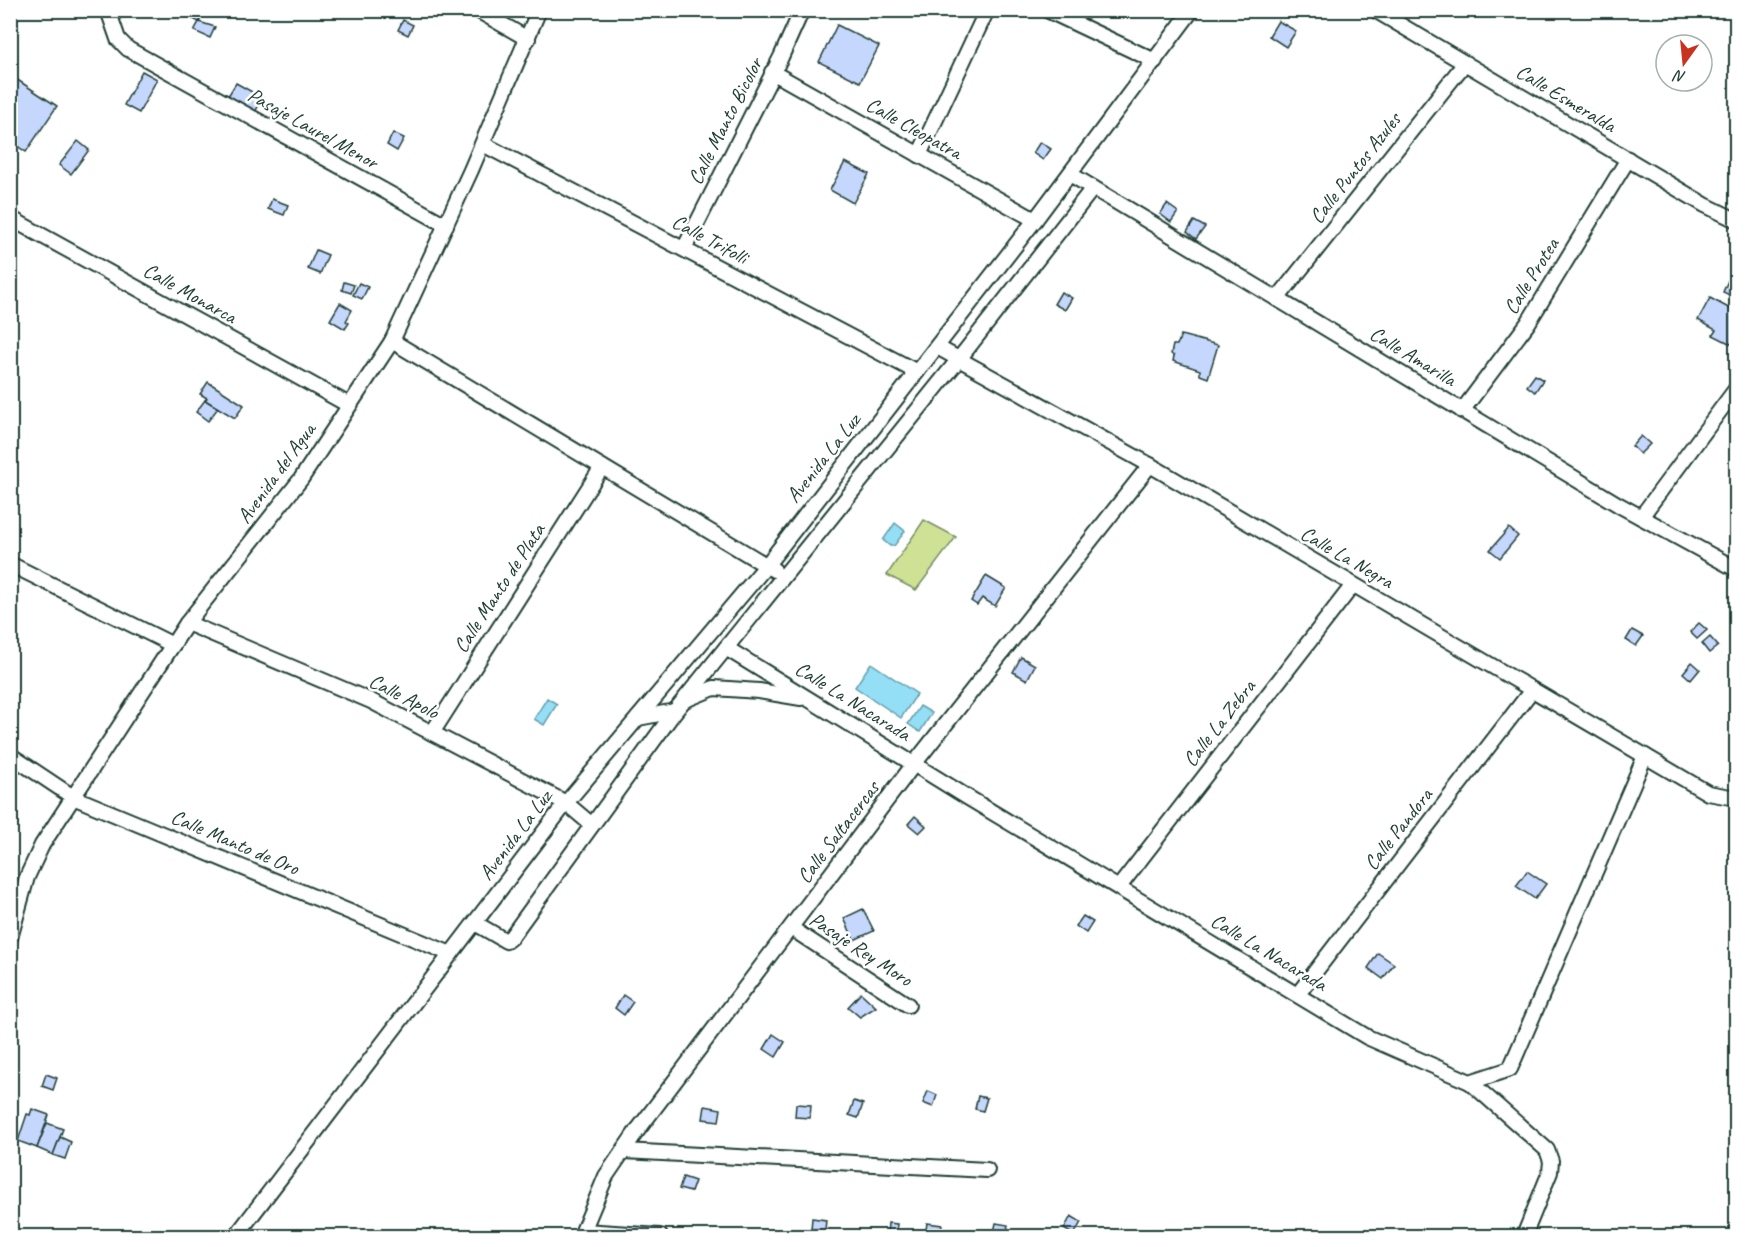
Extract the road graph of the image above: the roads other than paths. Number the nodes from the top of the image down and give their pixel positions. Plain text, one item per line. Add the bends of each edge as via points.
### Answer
1 (108, 10) edge
2 (477, 10) edge
3 (539, 10) edge
4 (802, 10) edge
5 (987, 10) edge
6 (1047, 10) edge
7 (1192, 10) edge
8 (1375, 10) edge
9 (528, 39) junction
10 (1155, 61) junction
11 (1465, 63) junction
12 (772, 72) junction
13 (483, 144) junction
14 (919, 155) junction
15 (1628, 159) junction
16 (1070, 174) junction
17 (1092, 188) junction
18 (1734, 215) edge
19 (10, 218) edge
20 (1035, 220) junction
21 (446, 225) junction
22 (684, 249) junction
23 (1277, 299) junction
24 (392, 341) junction
25 (937, 347) junction
26 (959, 359) junction
27 (917, 372) junction
28 (1737, 389) edge
29 (349, 405) junction
30 (1462, 411) junction
31 (1150, 465) junction
32 (602, 467) junction
33 (1641, 517) junction
34 (10, 564) edge
35 (766, 566) junction
36 (1737, 568) edge
37 (783, 576) junction
38 (1353, 585) junction
39 (187, 623) junction
40 (173, 645) junction
41 (726, 648) junction
42 (1532, 690) junction
43 (809, 699) junction
44 (678, 707) junction
45 (638, 718) junction
46 (432, 733) junction
47 (10, 755) edge
48 (1645, 756) junction
49 (914, 764) junction
50 (73, 797) junction
51 (1737, 798) edge
52 (566, 803) junction
53 (592, 825) junction
54 (1119, 887) junction
55 (475, 923) junction
56 (791, 928) junction
57 (10, 938) edge
58 (451, 954) junction
59 (1298, 994) junction
60 (908, 1005) dead end
61 (1470, 1082) junction
62 (624, 1151) junction
63 (987, 1170) dead end
64 (582, 1234) edge
65 (236, 1236) edge
66 (660, 1236) edge
67 (1524, 1236) edge

1 - 21 street, Pasaje Laurel Menor via 118,39 128,50
2 - 9 street
3 - 9 street, Avenida del Agua
4 - 12 street, Calle Manto Bicolor
5 - 14 street
6 - 10 street
7 - 10 street, Avenida La Luz
8 - 11 street, Calle Esmeralda
9 - 13 street, Avenida del Agua
10 - 16 street, Avenida La Luz
11 - 15 street, Calle Esmeralda
11 - 23 street, Calle Puntos Azules
12 - 14 street, Calle Cleopatra
12 - 22 street, Calle Manto Bicolor
13 - 21 street, Avenida del Agua
13 - 22 street, Calle Trifolli
14 - 20 street, Calle Cleopatra
15 - 18 street, Calle Esmeralda
15 - 30 street, Calle Protea via 1528,323
16 - 17 street, Calle Amarilla
16 - 20 street, Avenida La Luz
17 - 23 street, Calle Amarilla
17 - 26 street, Avenida La Luz
19 - 29 street, Calle Monarca
20 - 25 street, Avenida La Luz
21 - 24 street, Avenida del Agua
22 - 27 street, Calle Trifolli
23 - 30 street, Calle Amarilla
24 - 29 street, Avenida del Agua
24 - 32 street
25 - 26 street, Calle La Negra
25 - 27 street, Avenida La Luz
26 - 31 street, Calle La Negra
26 - 37 street, Avenida La Luz
27 - 35 street, Avenida La Luz
28 - 33 street
29 - 39 street, Avenida del Agua via 301,479
30 - 33 street, Calle Amarilla
31 - 38 street, Calle La Negra
31 - 49 street, Calle Saltacercas
32 - 35 street
32 - 46 street, Calle Manto de Plata
33 - 36 street, Calle Amarilla
34 - 40 street
35 - 37 street
35 - 45 street, Avenida La Luz
37 - 41 street, Avenida La Luz
38 - 42 street, Calle La Negra
38 - 54 street, Calle La Zebra
39 - 40 street, Avenida del Agua
39 - 46 street, Calle Apolo via 371,701
40 - 50 street, Avenida del Agua
41 - 43 street, Calle La Nacarada
41 - 44 street, Avenida La Luz
42 - 48 street, Calle La Negra
42 - 59 street, Calle Pandora
43 - 44 street via 714,688
43 - 49 street, Calle La Nacarada
44 - 45 street
44 - 53 street, Avenida La Luz
45 - 52 street, Avenida La Luz
46 - 52 street, Calle Apolo
47 - 50 street, Calle Manto de Oro
48 - 51 street, Calle La Negra via 1708,793
48 - 61 street via 1510,1069
49 - 54 street, Calle La Nacarada
49 - 56 street, Calle Saltacercas
50 - 57 street, Avenida del Agua via 34,861
50 - 58 street, Calle Manto de Oro
52 - 53 street, Calle Apolo
52 - 55 street, Avenida La Luz
53 - 55 street, Avenida La Luz via 511,938 506,940
54 - 59 street, Calle La Nacarada
55 - 58 street, Avenida La Luz
56 - 60 street, Pasaje Rey Moro
56 - 62 street, Calle Saltacercas
58 - 65 street, Avenida La Luz
59 - 61 street, Calle La Nacarada via 1367,1037
61 - 67 street, Calle La Nacarada via 1547,1150 1551,1161
62 - 63 street
62 - 64 street, Calle Saltacercas via 606,1176
64 - 66 street

